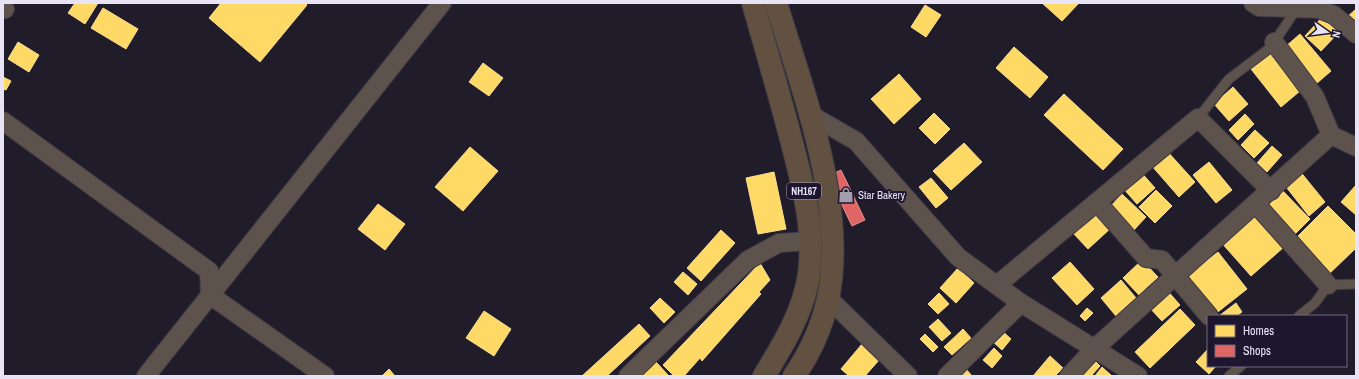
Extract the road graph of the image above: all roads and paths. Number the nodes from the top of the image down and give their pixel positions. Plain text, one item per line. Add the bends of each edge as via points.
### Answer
1 (442, 3) edge
2 (753, 3) edge
3 (776, 3) edge
4 (1253, 3) edge
5 (1297, 8) junction
6 (1356, 34) edge
7 (1274, 42) junction
8 (809, 114) junction
9 (1198, 118) junction
10 (3, 121) edge
11 (1331, 135) junction
12 (1356, 147) edge
13 (1271, 191) junction
14 (1097, 202) junction
15 (1256, 204) junction
16 (811, 241) junction
17 (1175, 276) junction
18 (1356, 284) edge
19 (997, 285) junction
20 (1328, 285) junction
21 (210, 295) junction
22 (828, 298) junction
23 (1021, 303) junction
24 (1208, 315) edge
25 (1300, 315) edge
26 (1094, 349) junction
27 (1240, 367) edge
28 (146, 376) edge
29 (325, 376) edge
30 (628, 376) edge
31 (764, 376) edge
32 (794, 376) edge
33 (908, 376) edge
34 (947, 376) edge
35 (1069, 376) edge
36 (1138, 376) edge
37 (1230, 376) edge

1 - 21 street
2 - 16 highway, NH167 via 807,204
3 - 8 highway, NH167
4 - 5 street via 1259,7
5 - 6 street via 1319,9 1334,14
5 - 7 lane
7 - 9 lane via 1229,79
7 - 11 street via 1315,97
8 - 19 street via 856,142 958,257
8 - 22 highway, NH167 via 830,204 832,238
9 - 13 street
9 - 14 street
10 - 21 street via 209,271
11 - 12 street
11 - 13 street
13 - 15 street
14 - 17 street via 1146,258 1162,260
14 - 19 street
15 - 17 street
15 - 20 street
16 - 30 street via 779,243 748,260
16 - 31 highway, NH167 via 809,275 799,309 782,347
17 - 24 street
17 - 26 street
18 - 20 lane
19 - 23 street
20 - 25 lane via 1315,303
21 - 28 street
21 - 29 street
22 - 32 highway, NH167 via 820,327
22 - 33 street
23 - 26 street
23 - 34 street
26 - 35 street
26 - 36 street
27 - 37 lane

